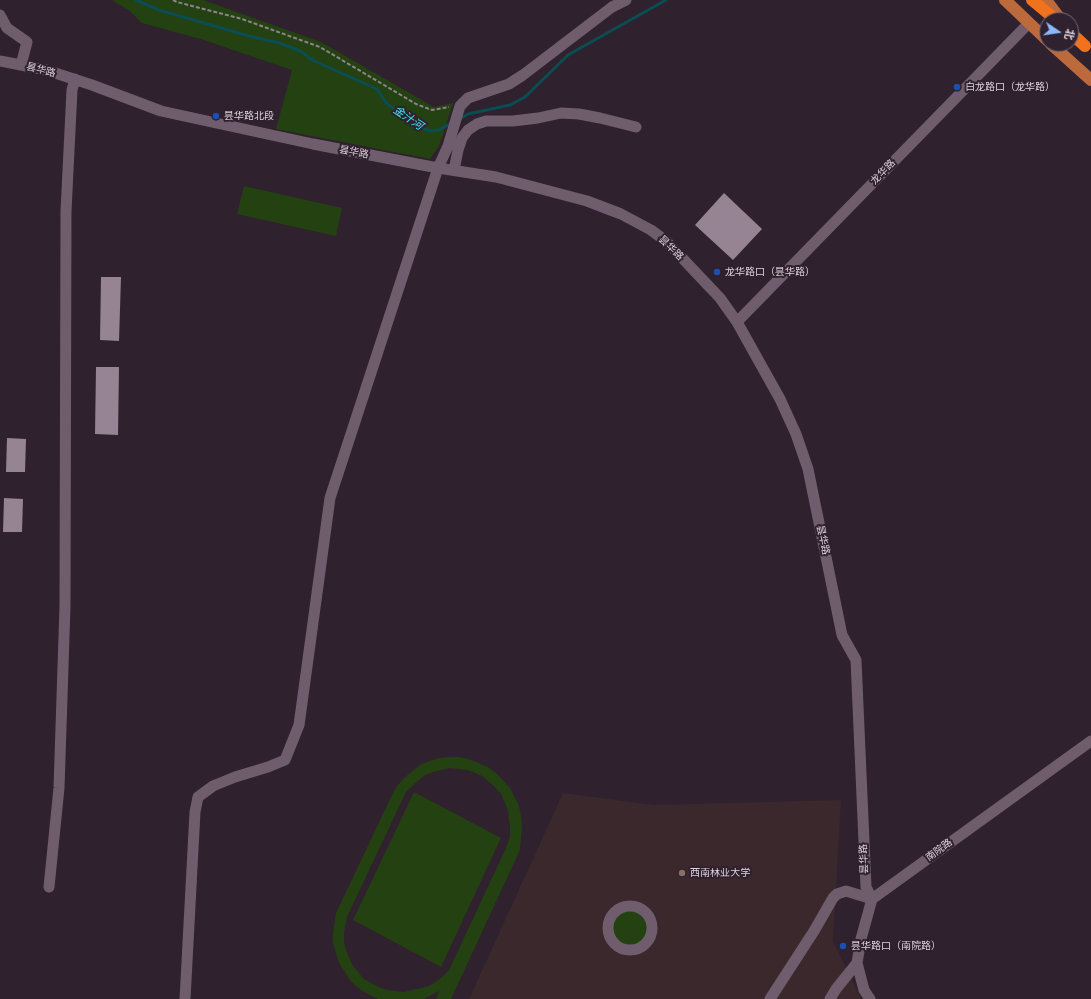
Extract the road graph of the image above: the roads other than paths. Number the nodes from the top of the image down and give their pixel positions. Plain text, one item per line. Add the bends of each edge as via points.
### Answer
1 (626, 0) edge
2 (1005, 0) edge
3 (1032, 0) edge
4 (1051, 2) edge
5 (1046, 12) edge
6 (1057, 12) edge
7 (0, 14) edge
8 (1029, 23) junction
9 (1039, 32) edge
10 (1079, 40) edge
11 (1088, 49) edge
12 (1060, 52) edge
13 (0, 61) edge
14 (21, 65) junction
15 (75, 80) junction
16 (1091, 80) edge
17 (636, 127) dead end
18 (438, 168) junction
19 (454, 170) junction
20 (737, 322) junction
21 (1091, 741) edge
22 (49, 887) dead end
23 (872, 899) junction
24 (634, 906) joint
25 (857, 963) junction
26 (835, 994) edge
27 (185, 999) edge
28 (770, 999) edge
29 (830, 999) edge
30 (870, 999) edge

1 - 18 street via 612,7 524,75 509,84 468,98 460,106 448,146
2 - 8 main road
3 - 5 highway
4 - 6 main road
7 - 14 street via 7,28 27,42
8 - 9 main road
8 - 20 street, 龙华路
10 - 11 highway
12 - 16 main road
13 - 14 street, 昙华路
14 - 15 street, 昙华路
15 - 18 street, 昙华路 via 161,111
15 - 22 street via 72,90 66,211 65,606 59,788
17 - 19 street via 580,114 513,121 486,121 468,130 462,138
18 - 19 street, 昙华路
18 - 27 street via 330,498 298,725 284,760 213,786 198,797 195,812
19 - 20 street, 昙华路 via 496,177 587,201 621,214 651,230 667,242 720,298
20 - 23 street, 昙华路 via 780,399 796,434 808,469 842,635 856,660 866,887
21 - 23 street, 南院路
23 - 25 street
23 - 28 street via 846,891 837,894
24 - 24 street via 617,910 608,924 609,936 620,949 637,950 643,947 652,932 648,916
25 - 26 street
25 - 30 street via 864,990
26 - 29 street

